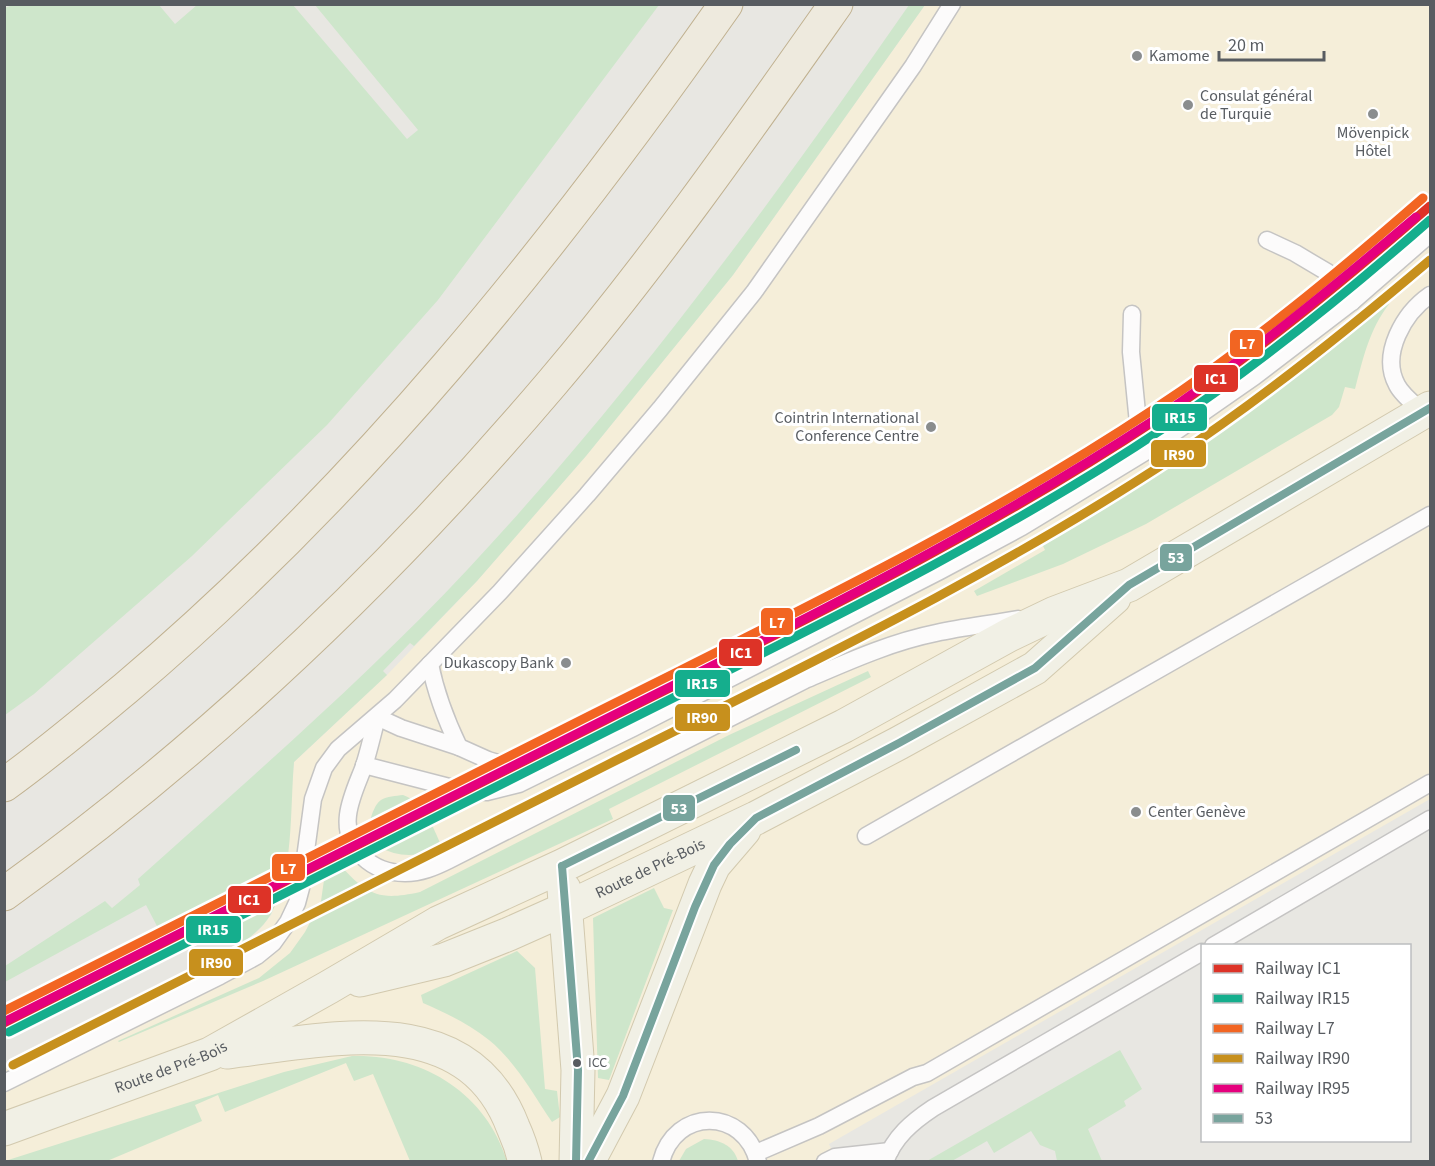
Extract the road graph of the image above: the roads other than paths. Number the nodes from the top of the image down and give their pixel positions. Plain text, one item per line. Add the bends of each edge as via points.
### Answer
1 (726, 4) edge
2 (836, 4) edge
3 (952, 4) edge
4 (1431, 234) edge
5 (1267, 240) dead end
6 (1431, 295) edge
7 (1352, 302) junction
8 (1132, 314) dead end
9 (1428, 405) edge
10 (1152, 448) junction
11 (1431, 515) edge
12 (1129, 585) junction
13 (1055, 613) junction
14 (430, 664) junction
15 (377, 717) junction
16 (459, 747) junction
17 (364, 765) junction
18 (558, 765) junction
19 (1431, 783) edge
20 (4, 785) edge
21 (756, 818) junction
22 (1431, 819) edge
23 (866, 836) dead end
24 (562, 866) junction
25 (4, 894) edge
26 (565, 909) junction
27 (1215, 944) edge
28 (1201, 953) edge
29 (329, 987) junction
30 (210, 1054) junction
31 (4, 1083) edge
32 (4, 1129) edge
33 (888, 1156) edge
34 (757, 1157) edge
35 (525, 1161) edge
36 (576, 1161) edge
37 (588, 1161) edge
38 (661, 1161) edge
39 (825, 1161) edge

1 - 20 highway via 598,182 532,265 355,470 223,603 84,723
2 - 25 highway via 742,138 612,308 553,382 420,531 331,622 212,731 115,812
3 - 14 lane via 913,66 717,340 587,495
4 - 7 lane
5 - 7 lane via 1327,272
6 - 9 lane via 1414,310 1399,333 1390,364 1398,388
7 - 10 lane
8 - 10 lane via 1131,351 1138,423
9 - 12 main road, Route de Pré-Bois
10 - 18 lane via 940,571
11 - 23 lane
12 - 13 main road, Route de Pré-Bois
12 - 21 main road, Route de Pré-Bois via 1035,668
13 - 17 lane via 935,633 856,658 449,860 414,873 374,866 350,838 348,816
13 - 24 main road, Route de Pré-Bois via 844,726
14 - 15 lane
14 - 16 lane via 439,700
15 - 16 lane
15 - 17 lane
15 - 31 lane via 338,749 324,768 313,799 297,903 273,943 220,976
16 - 18 lane via 508,766
17 - 18 lane via 479,792 519,784
19 - 34 lane via 927,1073
21 - 26 main road, Route de Pré-Bois
21 - 37 main road via 714,865 623,1096
22 - 27 lane
24 - 26 main road
24 - 29 main road, Route de Pré-Bois via 438,923
26 - 29 main road, Route de Pré-Bois via 444,960
26 - 36 main road via 578,1070
28 - 33 lane via 933,1108 904,1130
29 - 30 main road, Route de Pré-Bois
30 - 32 main road, Route de Pré-Bois
30 - 35 main road via 366,1038 407,1040 436,1048 462,1060 495,1090
33 - 39 lane via 835,1156
34 - 38 lane via 738,1129 707,1120 677,1133

